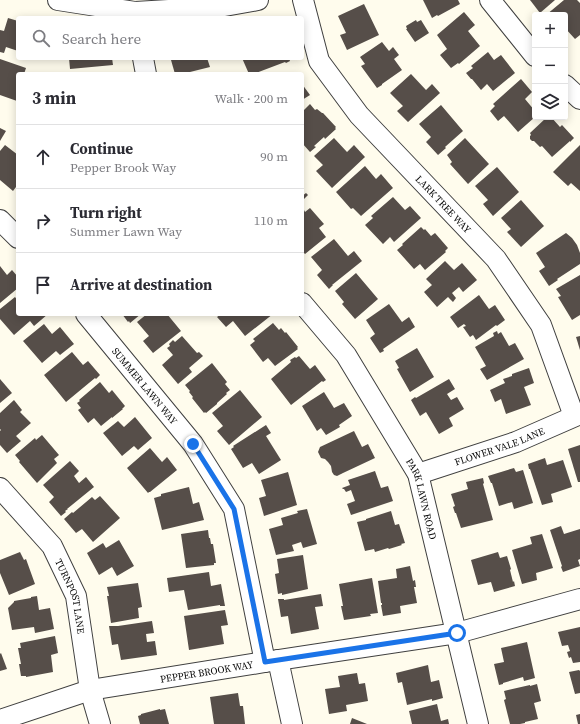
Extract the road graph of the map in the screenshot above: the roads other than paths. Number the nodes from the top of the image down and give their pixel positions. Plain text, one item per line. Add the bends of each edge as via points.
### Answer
1 (58, 0) edge
2 (258, 0) edge
3 (303, 0) edge
4 (490, 0) edge
5 (135, 10) edge
6 (532, 52) edge
7 (143, 60) edge
8 (146, 72) edge
9 (568, 88) edge
10 (580, 100) edge
11 (0, 220) edge
12 (16, 236) edge
13 (304, 305) edge
14 (88, 316) edge
15 (577, 415) edge
16 (418, 474) junction
17 (0, 488) edge
18 (580, 599) edge
19 (457, 633) junction
20 (271, 661) junction
21 (90, 690) junction
22 (0, 720) edge
23 (100, 724) edge
24 (292, 724) edge
25 (478, 724) edge

1 - 5 street
2 - 5 street via 219,7
3 - 15 street, LARK TREE WAY via 319,61 359,115 496,259 542,325
4 - 6 street
7 - 8 street
9 - 10 street
11 - 12 street
13 - 16 street, PARK LAWN ROAD via 346,355
14 - 20 street, SUMMER LAWN WAY via 193,444 234,509
15 - 16 street, FLOWER VALE LANE via 516,442
16 - 19 street, PARK LAWN ROAD
17 - 21 street, TURNPOST LANE via 52,546 76,596
18 - 19 street, PEPPER BROOK WAY
19 - 20 street, PEPPER BROOK WAY
19 - 25 street, PARK LAWN ROAD
20 - 21 street, PEPPER BROOK WAY
20 - 24 street, SUMMER LAWN WAY
21 - 22 street, PEPPER BROOK WAY
21 - 23 street, TURNPOST LANE

